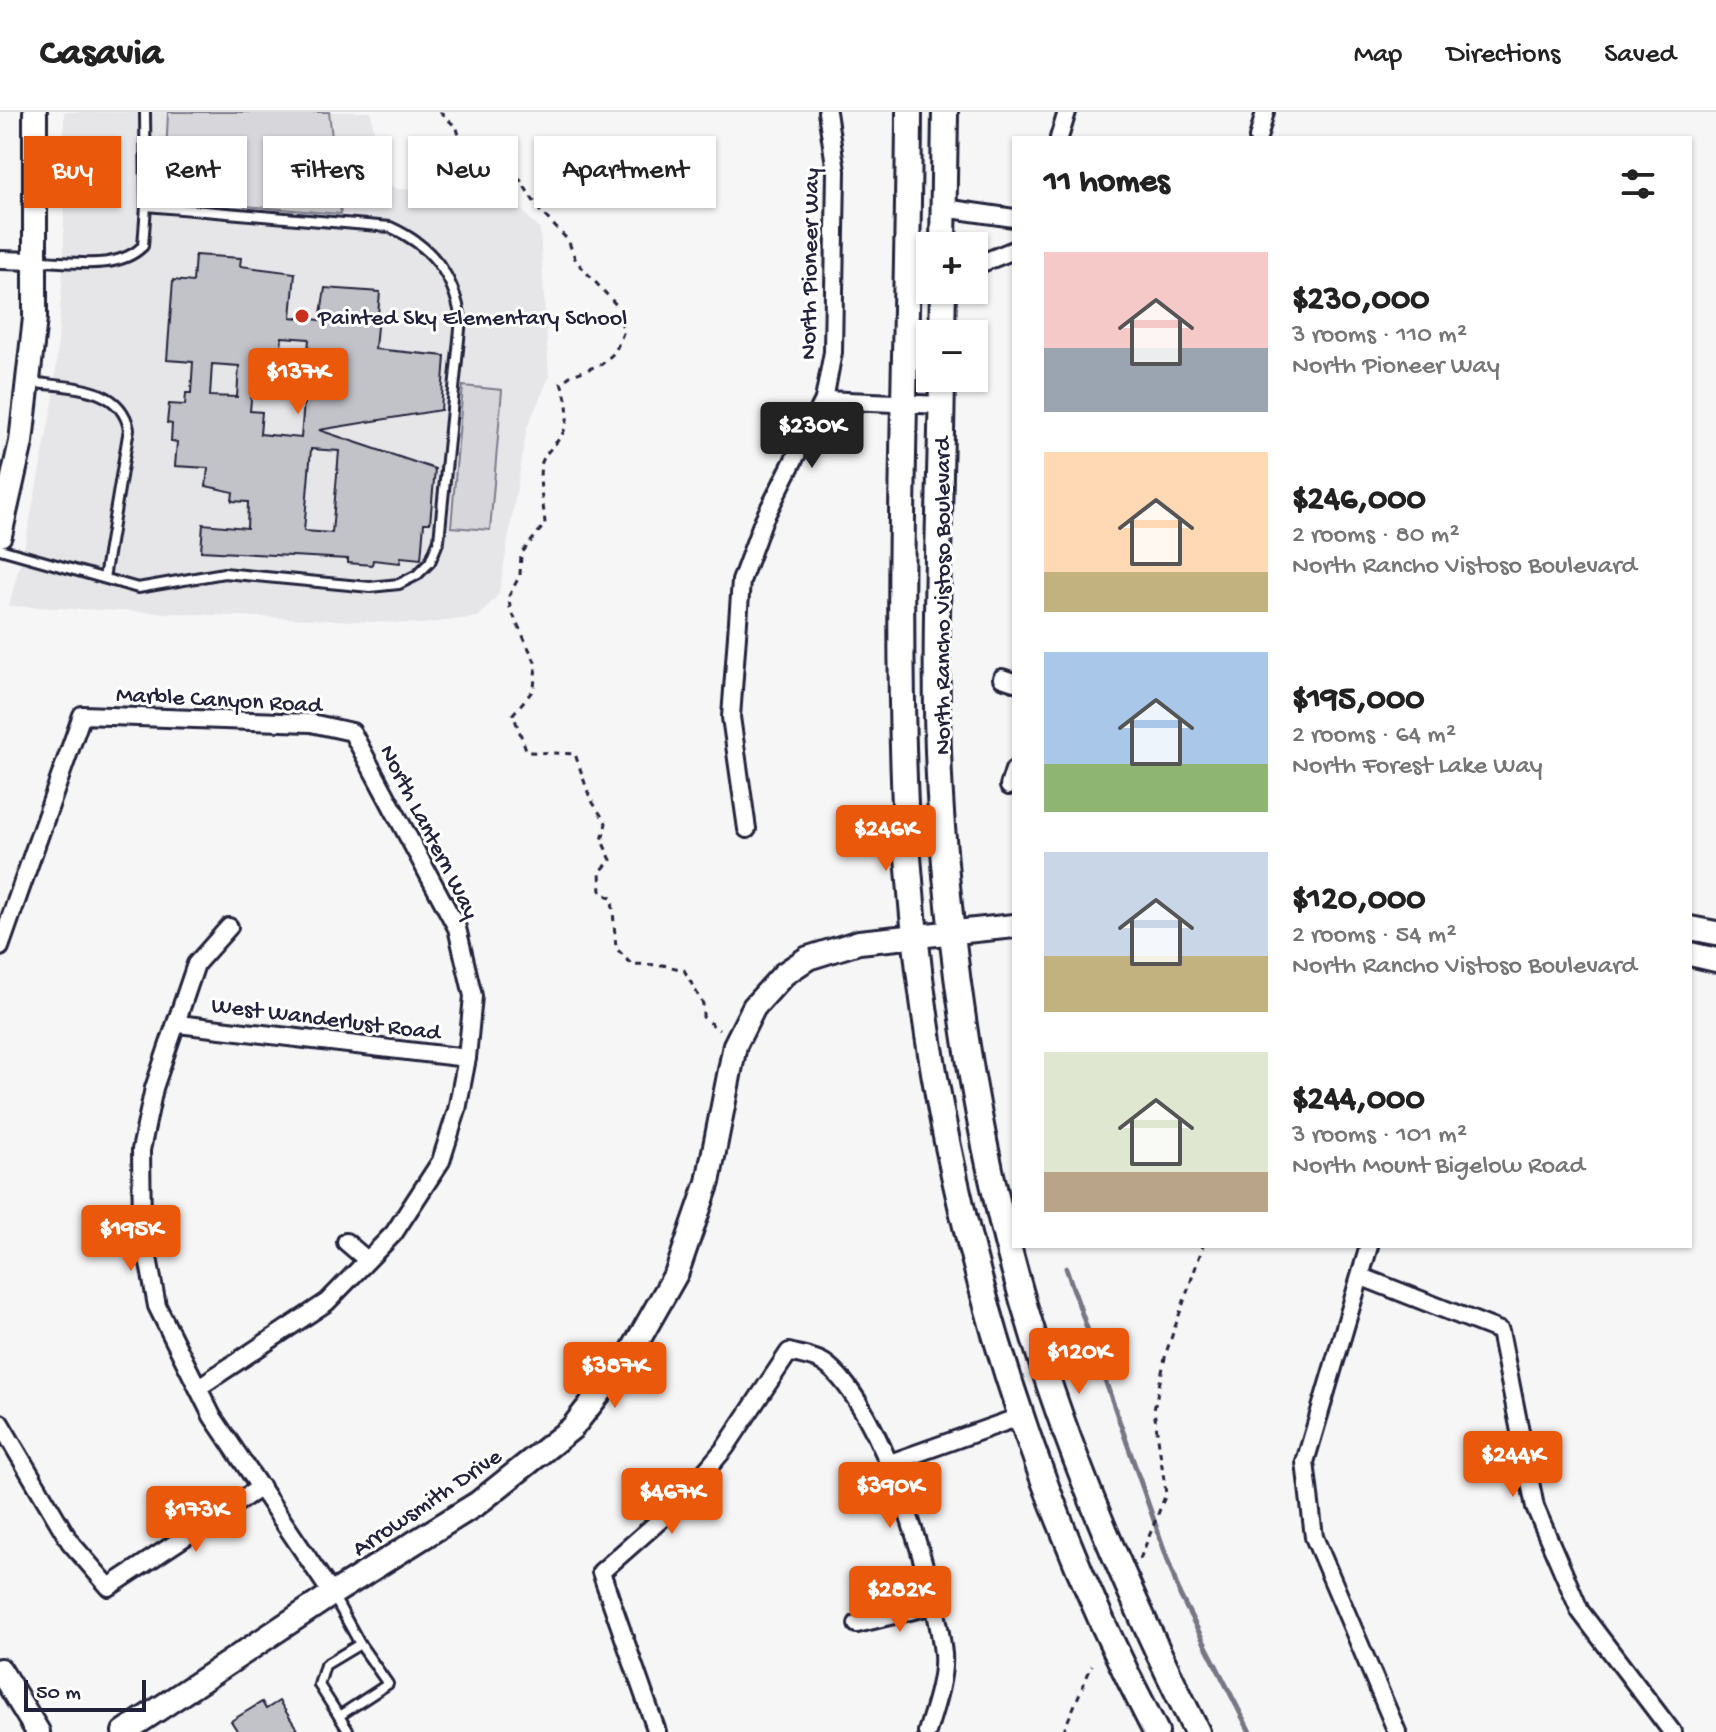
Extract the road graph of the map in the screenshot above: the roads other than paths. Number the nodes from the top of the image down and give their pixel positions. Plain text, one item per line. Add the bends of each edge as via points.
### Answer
1 (35, 112) edge
2 (145, 112) edge
3 (827, 112) edge
4 (909, 112) edge
5 (945, 112) edge
6 (1067, 112) edge
7 (1265, 112) edge
8 (145, 136) edge
9 (1060, 136) edge
10 (1259, 136) edge
11 (146, 208) edge
12 (169, 208) edge
13 (944, 208) junction
14 (1012, 218) edge
15 (943, 232) edge
16 (1012, 251) edge
17 (0, 260) edge
18 (988, 260) edge
19 (35, 261) junction
20 (28, 382) junction
21 (942, 392) edge
22 (824, 400) junction
23 (905, 403) junction
24 (942, 405) junction
25 (0, 535) edge
26 (0, 549) edge
27 (104, 578) junction
28 (352, 732) joint
29 (747, 829) dead end
30 (1012, 926) edge
31 (229, 927) dead end
32 (1692, 928) edge
33 (952, 933) junction
34 (1716, 933) edge
35 (916, 936) junction
36 (0, 947) edge
37 (1692, 954) edge
38 (1716, 960) edge
39 (178, 1024) junction
40 (467, 1058) junction
41 (346, 1242) dead end
42 (1369, 1248) edge
43 (367, 1260) junction
44 (1362, 1277) junction
45 (199, 1387) junction
46 (1022, 1416) junction
47 (0, 1423) edge
48 (890, 1463) junction
49 (261, 1487) junction
50 (332, 1594) junction
51 (934, 1605) junction
52 (857, 1624) dead end
53 (360, 1644) junction
54 (0, 1670) edge
55 (339, 1716) junction
56 (38, 1732) edge
57 (124, 1732) edge
58 (349, 1732) edge
59 (657, 1732) edge
60 (927, 1732) edge
61 (1156, 1732) edge
62 (1197, 1732) edge
63 (1397, 1732) edge
64 (1672, 1732) edge

1 - 19 street
2 - 8 lane
3 - 22 street, North Pioneer Way via 836,171 833,352
4 - 23 main road, North Rancho Vistoso Boulevard
5 - 13 main road
6 - 9 street
7 - 10 street
11 - 19 lane via 143,246 133,257 118,262
12 - 27 lane via 390,227 431,252 446,270 461,319 443,523 430,562 399,584 370,587 224,573 153,588
13 - 14 street
13 - 15 main road
16 - 18 street
17 - 19 street
19 - 20 street
20 - 25 street
20 - 27 lane via 106,395 127,416
21 - 24 main road, North Rancho Vistoso Boulevard
22 - 23 street
22 - 29 street, North Pioneer Way via 763,521 741,581 731,717
23 - 24 street
23 - 35 main road, North Rancho Vistoso Boulevard via 905,805
24 - 33 main road, North Rancho Vistoso Boulevard via 938,702
26 - 27 lane
28 - 36 street, Marble Canyon Road via 311,723 82,715
28 - 40 street, North Lantern Way via 457,928 473,996
30 - 33 street, Arrowsmith Drive
31 - 39 street via 196,964
32 - 34 street
33 - 35 street, Arrowsmith Drive
33 - 62 main road, North Rancho Vistoso Boulevard via 975,1094 1036,1345 1122,1577
35 - 46 main road, North Rancho Vistoso Boulevard via 952,1162 1001,1356
35 - 50 street, Arrowsmith Drive via 831,949 808,958 765,993 735,1045 708,1182 677,1272 631,1353 572,1428 549,1447 478,1503
37 - 38 street
39 - 40 street, West Wanderlust Road
39 - 45 street via 154,1088 141,1150 142,1225 157,1306
40 - 43 street, North Lantern Way via 441,1161 394,1233
41 - 43 street
42 - 44 street
43 - 45 street, North Lantern Way via 327,1302
44 - 63 street via 1305,1462 1314,1537
44 - 64 street via 1500,1331 1540,1520 1580,1611
45 - 49 street via 212,1416
46 - 48 street
46 - 61 main road, North Rancho Vistoso Boulevard via 1089,1590
47 - 49 street via 70,1542 109,1587
48 - 51 street
48 - 59 street via 865,1409 824,1363 789,1352 725,1448 676,1506 601,1572
49 - 50 street
50 - 53 lane
50 - 57 street, Arrowsmith Drive
51 - 52 street
51 - 60 street via 943,1657
53 - 55 lane via 325,1665 319,1685
53 - 55 lane via 388,1684
54 - 56 street
55 - 58 lane

